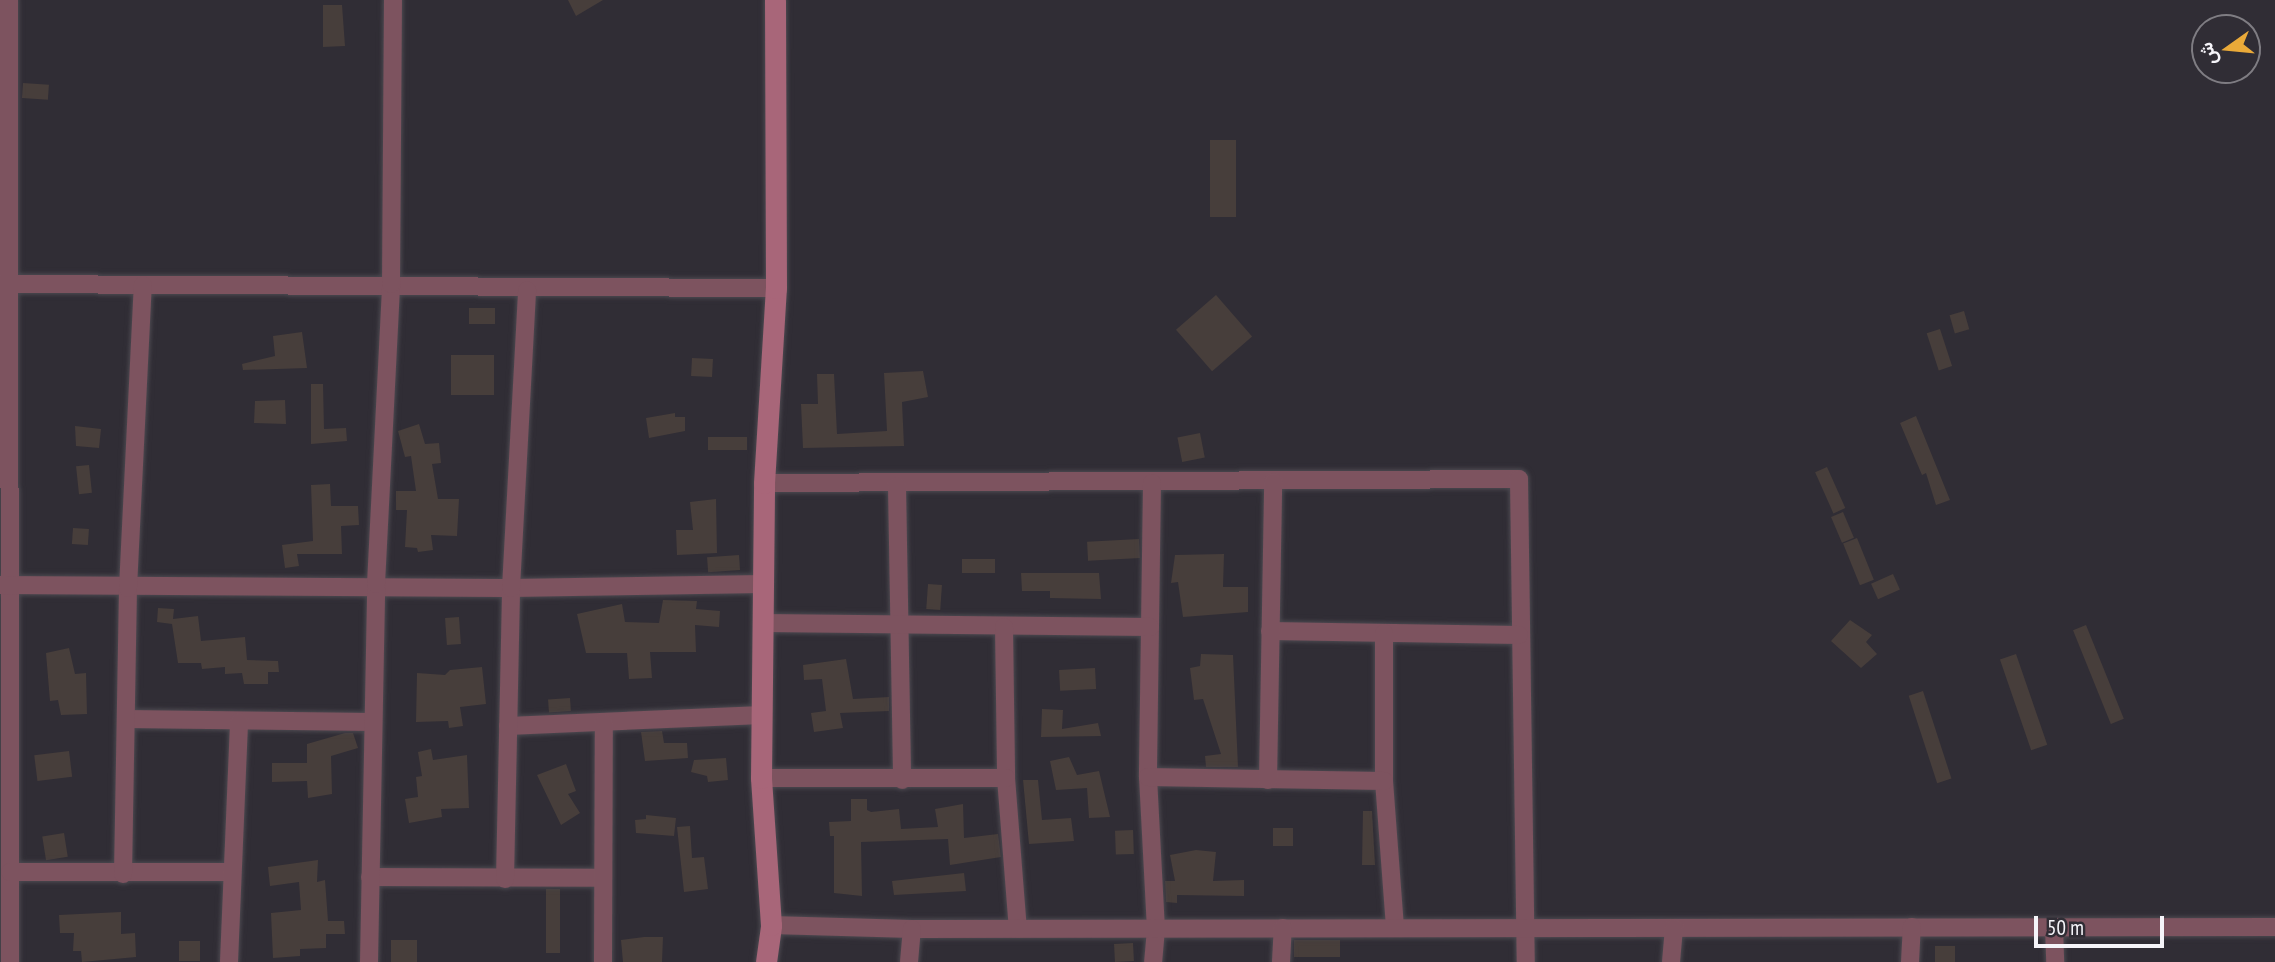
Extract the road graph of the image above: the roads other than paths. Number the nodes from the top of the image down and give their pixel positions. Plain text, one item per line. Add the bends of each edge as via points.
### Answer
1 (9, 0) edge
2 (393, 0) edge
3 (775, 0) edge
4 (4, 284) edge
5 (391, 284) junction
6 (143, 285) junction
7 (776, 288) junction
8 (527, 290) junction
9 (1273, 482) junction
10 (1152, 483) junction
11 (764, 484) junction
12 (897, 486) junction
13 (376, 584) junction
14 (763, 584) junction
15 (5, 585) edge
16 (128, 588) junction
17 (511, 588) junction
18 (763, 623) junction
19 (899, 627) junction
20 (1004, 627) junction
21 (1150, 627) junction
22 (1270, 631) junction
23 (1384, 633) junction
24 (1519, 635) junction
25 (762, 715) junction
26 (125, 719) junction
27 (239, 722) junction
28 (373, 722) junction
29 (604, 723) junction
30 (508, 726) junction
31 (1148, 777) junction
32 (761, 778) junction
33 (1006, 778) junction
34 (902, 780) junction
35 (1268, 780) junction
36 (1384, 781) junction
37 (10, 872) junction
38 (232, 872) junction
39 (123, 874) junction
40 (370, 877) junction
41 (603, 878) junction
42 (505, 879) junction
43 (771, 925) junction
44 (2054, 927) junction
45 (2275, 927) edge
46 (1283, 928) junction
47 (1395, 928) junction
48 (1529, 928) junction
49 (1674, 928) junction
50 (1912, 928) junction
51 (912, 929) junction
52 (1018, 929) junction
53 (1156, 929) junction
54 (10, 962) edge
55 (229, 962) edge
56 (369, 962) edge
57 (603, 962) edge
58 (766, 962) edge
59 (909, 962) edge
60 (1153, 962) edge
61 (1281, 962) edge
62 (1526, 962) edge
63 (1671, 962) edge
64 (1910, 962) edge
65 (2055, 962) edge

1 - 4 street
2 - 5 street
3 - 7 street
4 - 6 street
4 - 15 street
5 - 6 street
5 - 8 street
5 - 13 street
6 - 16 street
7 - 8 street
7 - 11 street
8 - 17 street
9 - 10 street
9 - 22 street
9 - 24 street via 1519,479
10 - 12 street
10 - 21 street
11 - 12 street
11 - 14 street
12 - 19 street
13 - 16 street
13 - 17 street
13 - 28 street
14 - 17 street
14 - 18 street
15 - 16 street
15 - 37 street
16 - 26 street
17 - 30 street
18 - 19 street
18 - 25 street
19 - 20 street
19 - 34 street
20 - 21 street
20 - 33 street
21 - 31 street
22 - 23 street
22 - 35 street
23 - 24 street
23 - 36 street
24 - 48 street
25 - 29 street
25 - 32 street
26 - 27 street
26 - 39 street
27 - 28 street
27 - 38 street
28 - 40 street
29 - 30 street
29 - 41 street
30 - 42 street
31 - 35 street
31 - 53 street
32 - 34 street
32 - 43 street
33 - 34 street
33 - 52 street
35 - 36 street
36 - 47 street
37 - 39 street
37 - 54 street
38 - 39 street
38 - 55 street
40 - 42 street
40 - 56 street
41 - 42 street
41 - 57 street
43 - 51 street
43 - 58 street
44 - 45 street
44 - 50 street
44 - 65 street
46 - 47 street
46 - 53 street
46 - 61 street
47 - 48 street
48 - 49 street
48 - 62 street
49 - 50 street
49 - 63 street
50 - 64 street
51 - 52 street
51 - 59 street
52 - 53 street
53 - 60 street

